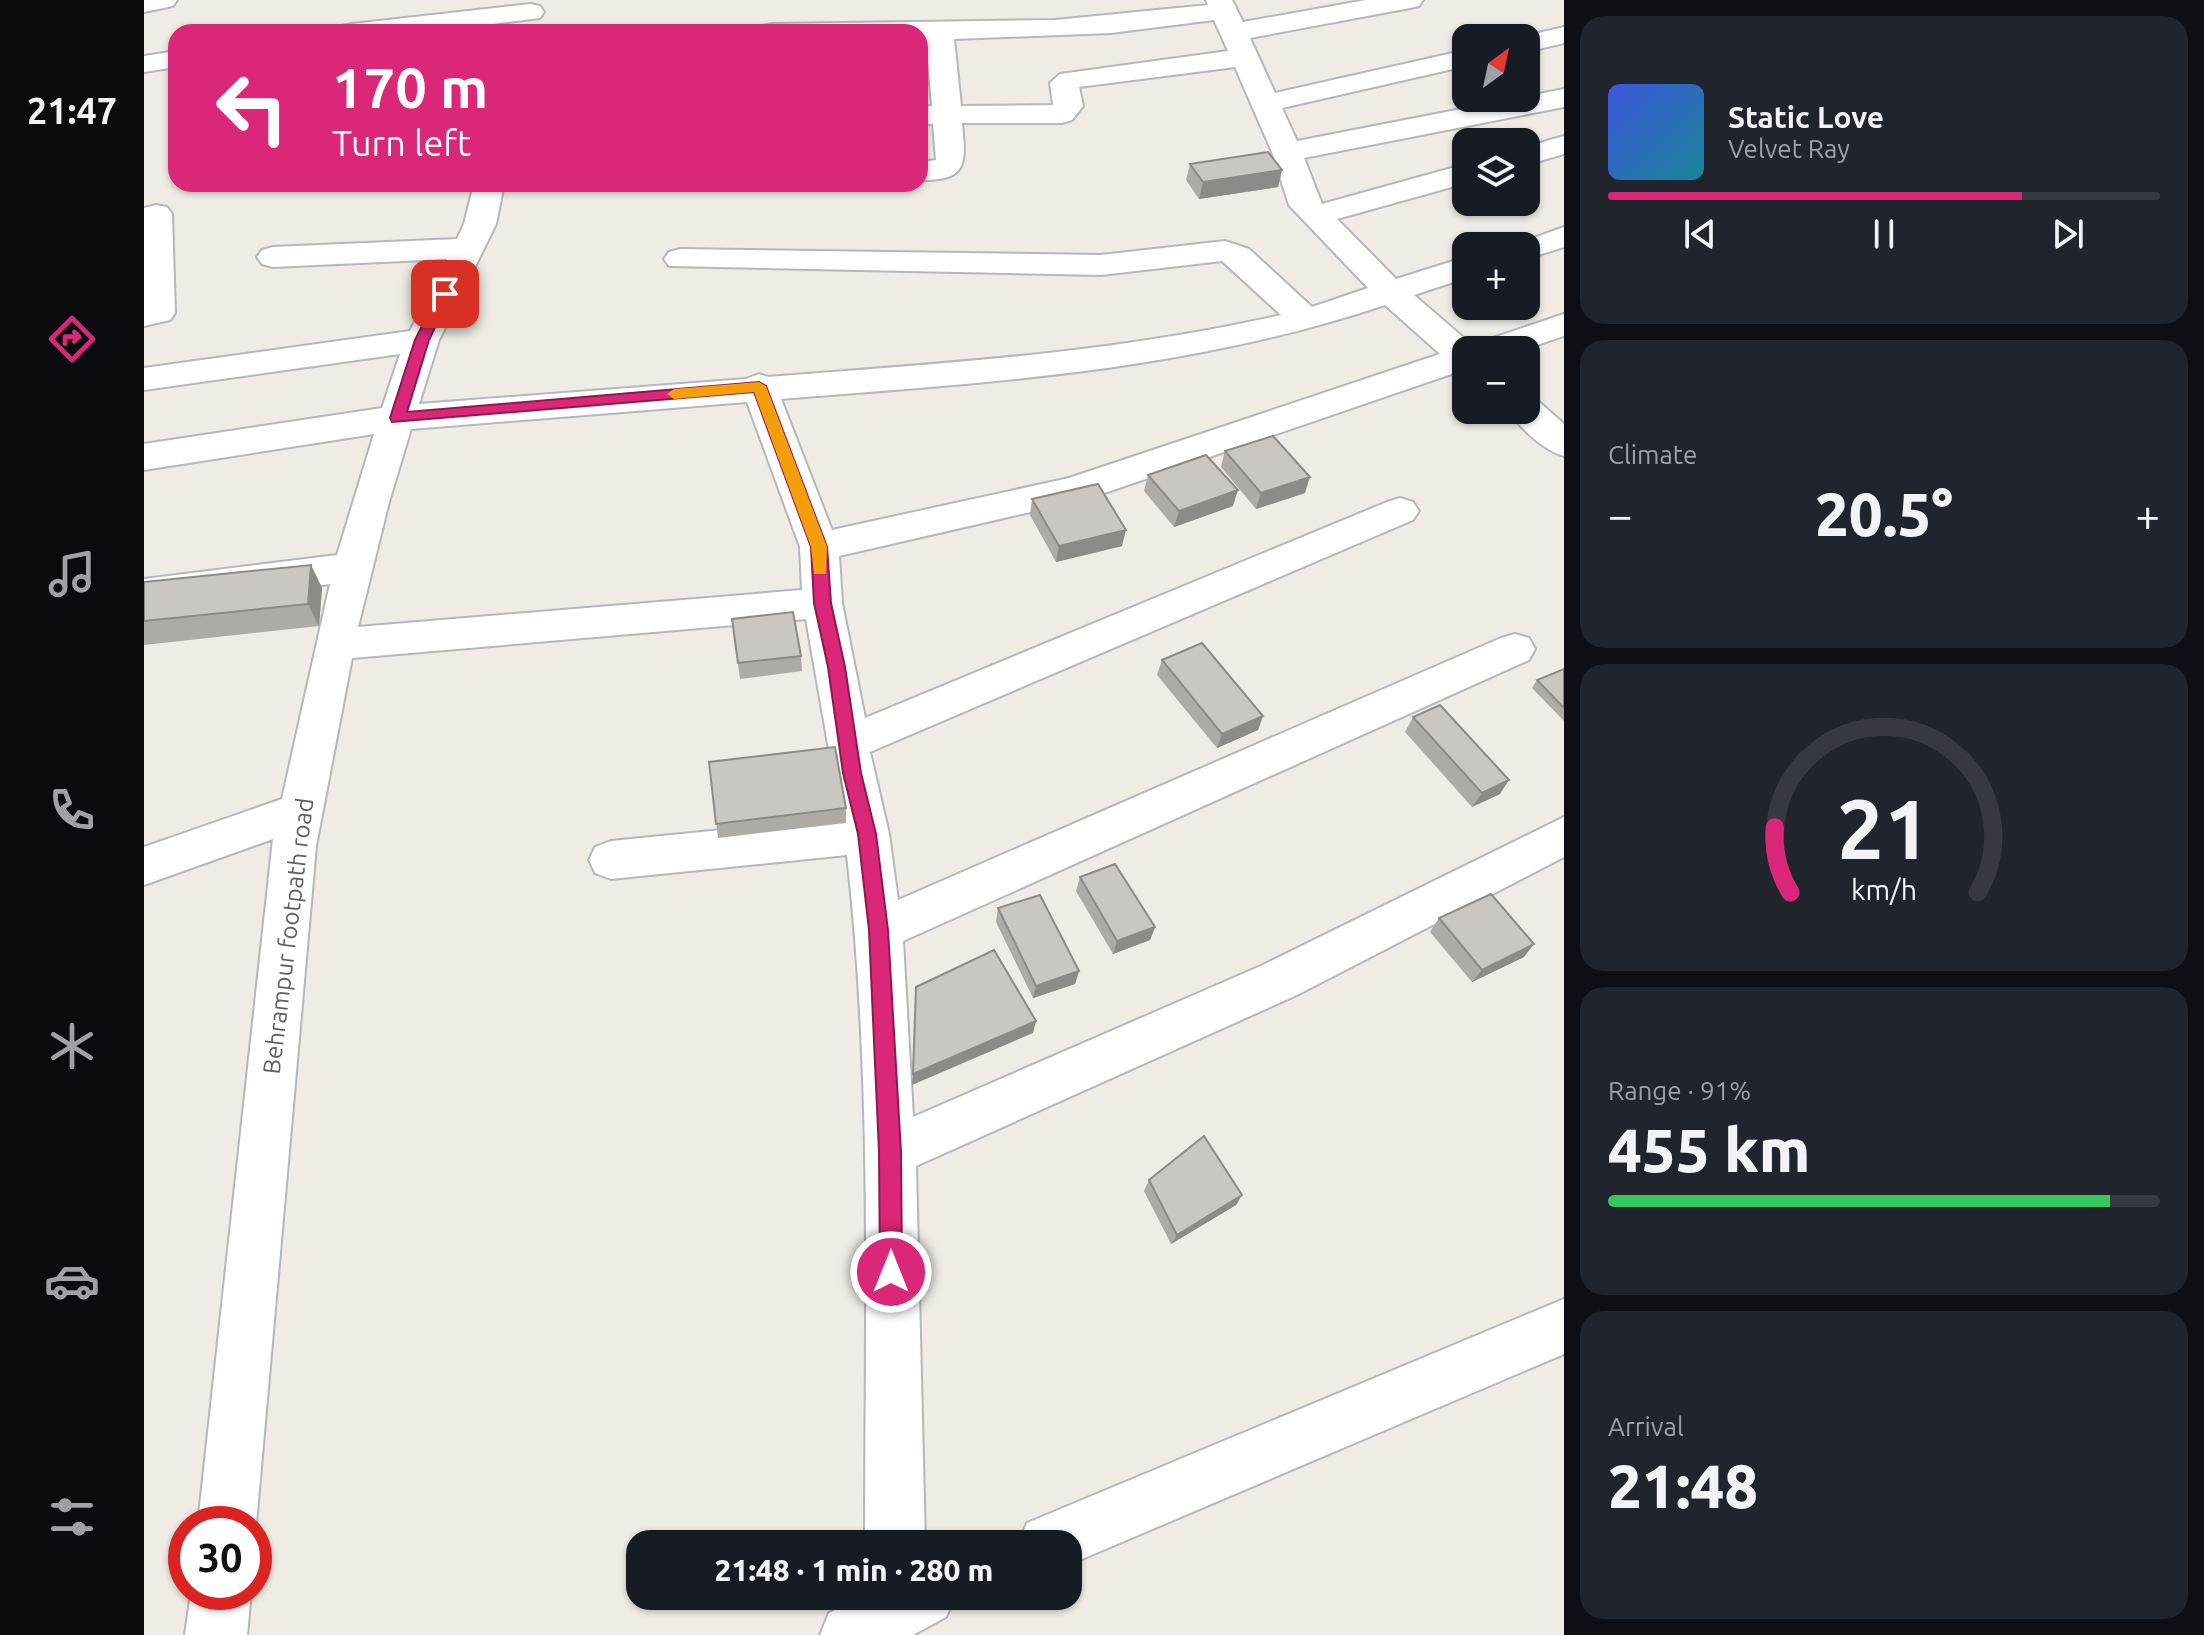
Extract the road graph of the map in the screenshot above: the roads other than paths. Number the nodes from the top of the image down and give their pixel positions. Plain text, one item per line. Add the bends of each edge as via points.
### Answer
1 (164, 0) edge
2 (984, 0) edge
3 (1073, 0) edge
4 (1410, 0) edge
5 (144, 4) edge
6 (529, 15) edge
7 (435, 24) edge
8 (1087, 24) junction
9 (1230, 25) edge
10 (928, 29) edge
11 (939, 29) junction
12 (992, 29) junction
13 (1564, 35) edge
14 (1540, 41) edge
15 (168, 60) edge
16 (1452, 61) edge
17 (144, 64) edge
18 (1564, 98) edge
19 (1263, 104) junction
20 (932, 115) edge
21 (1564, 145) edge
22 (1287, 152) junction
23 (1540, 152) edge
24 (928, 171) edge
25 (1452, 177) edge
26 (487, 192) edge
27 (150, 216) edge
28 (1314, 216) junction
29 (1564, 237) edge
30 (1540, 245) edge
31 (468, 248) junction
32 (273, 257) dead end
33 (680, 259) dead end
34 (1452, 271) edge
35 (1389, 291) junction
36 (144, 315) edge
37 (1306, 320) junction
38 (1564, 325) edge
39 (1530, 336) edge
40 (422, 340) junction
41 (1452, 340) edge
42 (1452, 361) edge
43 (144, 379) edge
44 (759, 386) junction
45 (397, 418) junction
46 (144, 457) edge
47 (1400, 511) dead end
48 (819, 547) junction
49 (353, 567) junction
50 (144, 594) edge
51 (822, 603) junction
52 (334, 644) junction
53 (1515, 649) dead end
54 (848, 743) junction
55 (302, 810) junction
56 (867, 834) junction
57 (1564, 836) edge
58 (611, 860) dead end
59 (144, 866) edge
60 (879, 930) junction
61 (890, 1152) junction
62 (1564, 1326) edge
63 (229, 1506) edge
64 (895, 1530) edge
65 (1081, 1530) edge
66 (219, 1610) edge
67 (216, 1635) edge

1 - 5 street
2 - 12 street
3 - 8 street
4 - 9 street
6 - 7 street
8 - 9 street via 1181,18
8 - 12 street
9 - 19 street
9 - 20 street via 1064,83 1068,106 1062,114
10 - 11 street
11 - 12 street
11 - 20 street
13 - 14 street
15 - 17 street
16 - 19 street
18 - 22 street
19 - 22 street
20 - 24 street via 950,165
21 - 23 street
22 - 28 street via 1305,205
25 - 28 street
26 - 31 street, Behrampur footpath road
27 - 36 street via 158,313
28 - 35 street
29 - 30 street
31 - 32 street
31 - 40 street, Behrampur footpath road
33 - 37 street via 1101,265 1225,251 1238,256
34 - 35 street
35 - 37 street
35 - 41 street
37 - 44 street via 1188,347 1066,365
38 - 39 street
40 - 43 street
40 - 45 street, Behrampur footpath road
42 - 48 street via 1074,490
44 - 45 street
44 - 48 street
45 - 46 street
45 - 49 street, Behrampur footpath road
47 - 54 street
48 - 51 street
49 - 50 street
49 - 52 street, Behrampur footpath road
51 - 52 street
51 - 54 street
52 - 55 street, Behrampur footpath road
53 - 60 street
54 - 56 street
55 - 59 street
55 - 63 street, Behrampur footpath road via 294,846
56 - 58 street
56 - 60 street
57 - 61 street via 1280,980
60 - 61 street
61 - 64 street
62 - 65 street
66 - 67 street

